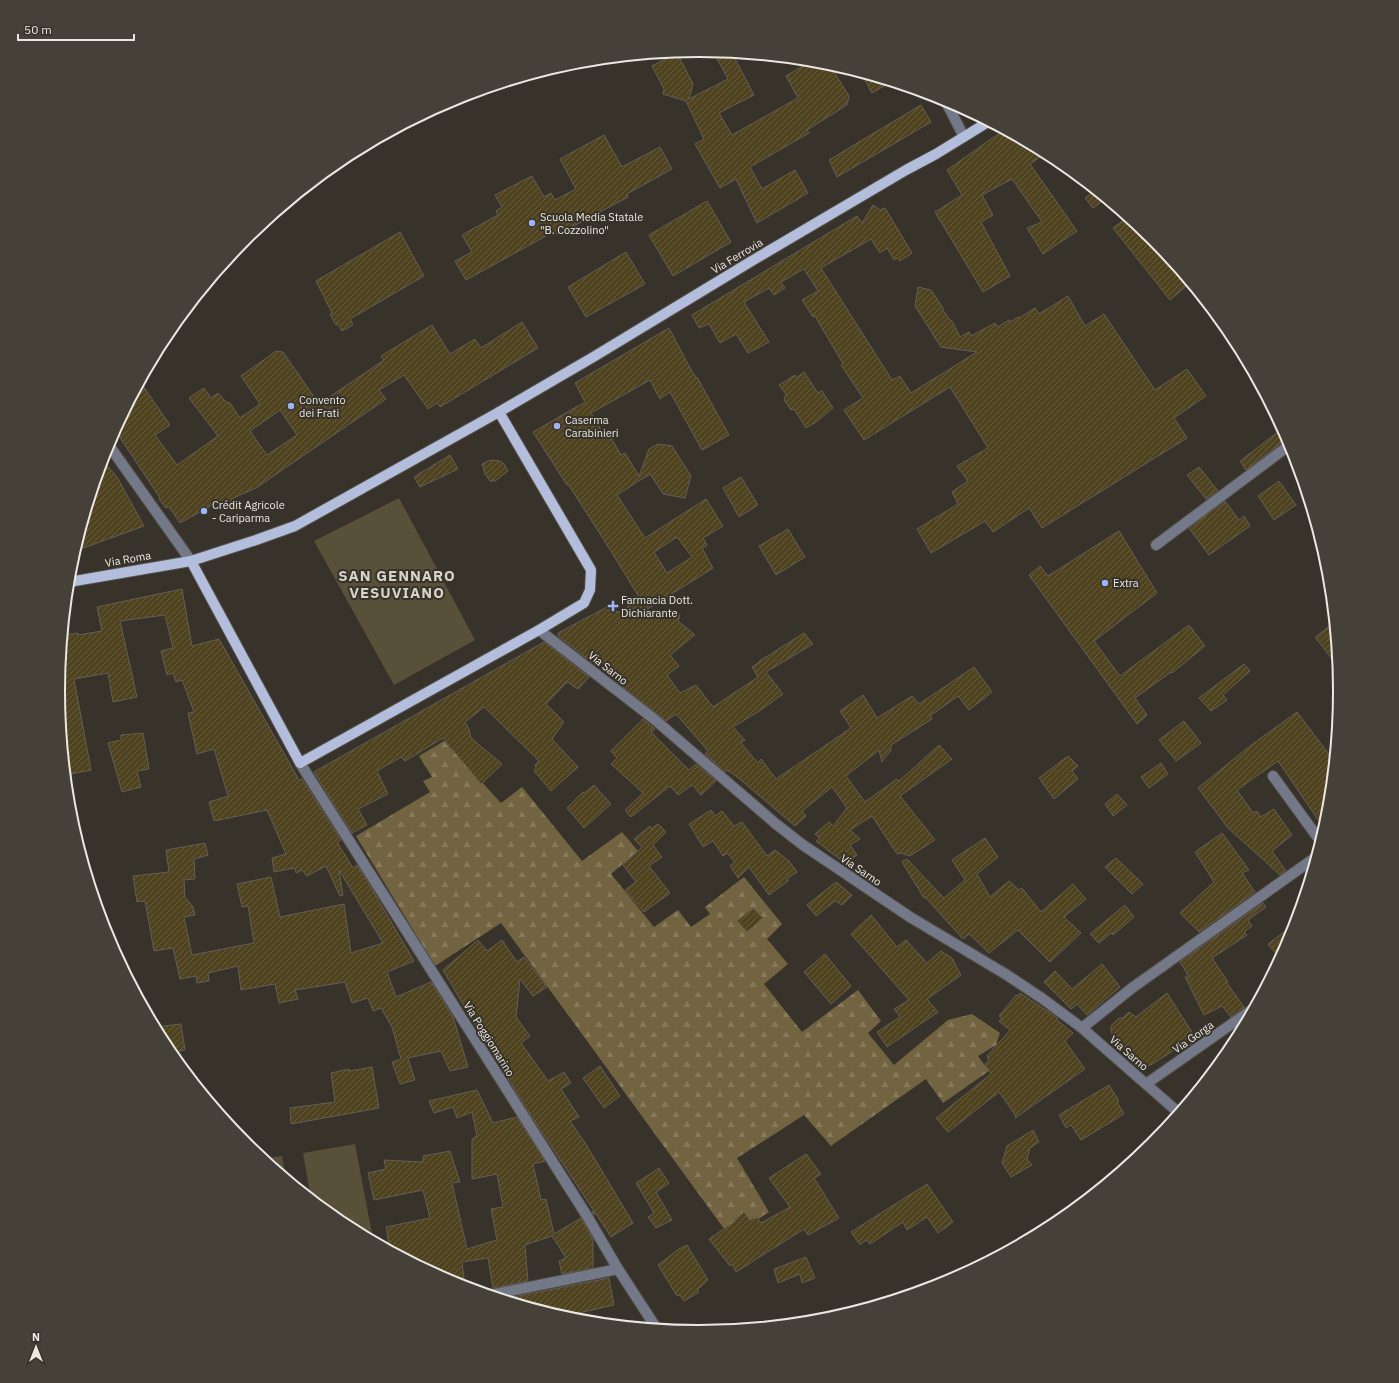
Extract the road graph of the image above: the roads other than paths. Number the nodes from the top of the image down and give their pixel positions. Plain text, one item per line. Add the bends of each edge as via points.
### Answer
1 (949, 108) edge
2 (984, 124) edge
3 (964, 137) junction
4 (499, 412) junction
5 (1286, 448) edge
6 (113, 450) edge
7 (1156, 545) dead end
8 (191, 560) junction
9 (75, 580) edge
10 (539, 630) junction
11 (300, 763) junction
12 (1273, 776) dead end
13 (1317, 836) edge
14 (1310, 861) edge
15 (1246, 1014) edge
16 (1082, 1028) junction
17 (1146, 1084) junction
18 (1176, 1111) edge
19 (618, 1269) junction
20 (499, 1293) edge
21 (654, 1325) edge

1 - 3 street
2 - 3 main road, Via Ferrovia
3 - 4 main road, Via Ferrovia
4 - 8 main road, Via Ferrovia via 295,526
4 - 10 main road via 591,570 590,590 584,602
5 - 7 street
6 - 8 street
8 - 9 main road, Via Roma
8 - 11 main road
10 - 11 main road
10 - 16 street, Via Sarno via 654,719 803,845 910,917 1007,975
11 - 19 street, Via Poggiomarino
12 - 13 street
14 - 16 street via 1132,988
15 - 17 street, Via Gorga
16 - 17 street, Via Sarno
17 - 18 street, Via Sarno
19 - 20 street
19 - 21 street, Via Poggiomarino

